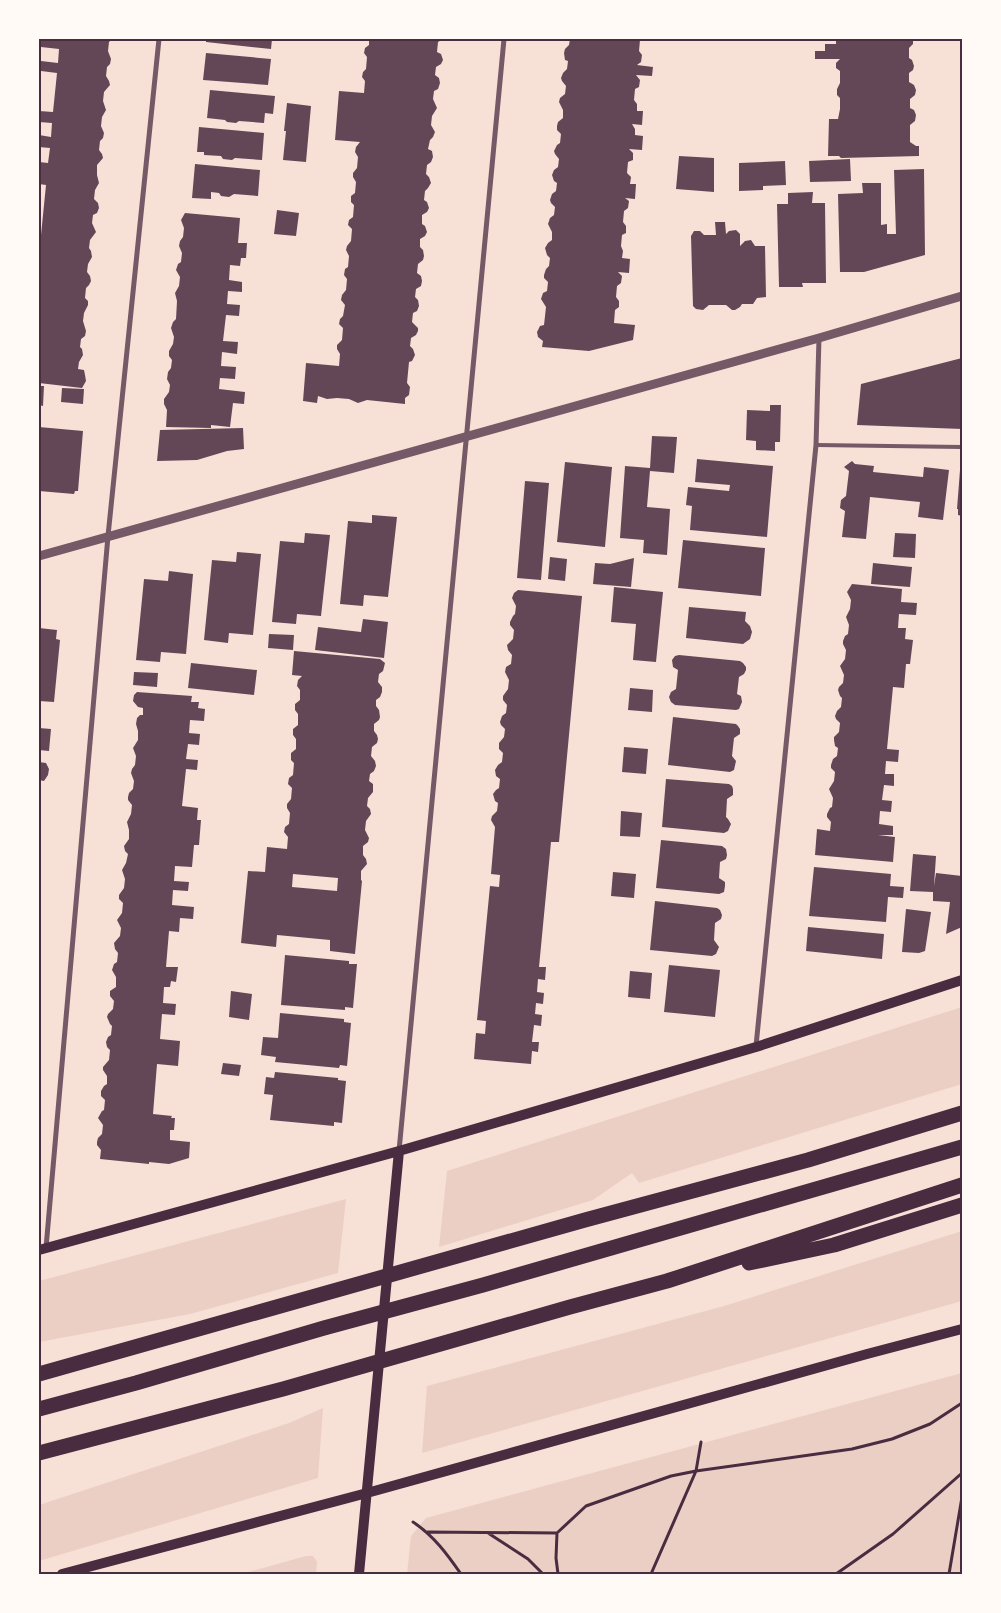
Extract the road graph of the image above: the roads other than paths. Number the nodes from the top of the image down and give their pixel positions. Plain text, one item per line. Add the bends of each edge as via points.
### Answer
1 (159, 39) edge
2 (504, 39) edge
3 (962, 296) edge
4 (819, 338) junction
5 (467, 437) junction
6 (816, 445) junction
7 (962, 447) edge
8 (108, 536) junction
9 (39, 556) edge
10 (962, 980) edge
11 (756, 1047) junction
12 (962, 1113) edge
13 (962, 1147) edge
14 (398, 1151) junction
15 (962, 1185) edge
16 (962, 1205) edge
17 (42, 1249) edge
18 (667, 1281) junction
19 (962, 1329) edge
20 (39, 1374) edge
21 (39, 1409) edge
22 (39, 1453) edge
23 (367, 1493) junction
24 (62, 1574) edge
25 (359, 1574) edge

1 - 8 street
2 - 5 street
3 - 4 street
4 - 5 street
4 - 6 street
5 - 8 street
5 - 14 street
6 - 7 lane
6 - 11 street
8 - 9 street
8 - 17 street
10 - 11 main road
11 - 14 main road
12 - 20 highway via 808,1160
13 - 21 highway
14 - 17 main road
14 - 23 main road
15 - 18 highway
16 - 18 highway via 834,1245
18 - 22 highway via 283,1389
19 - 23 main road
23 - 24 main road
23 - 25 main road

